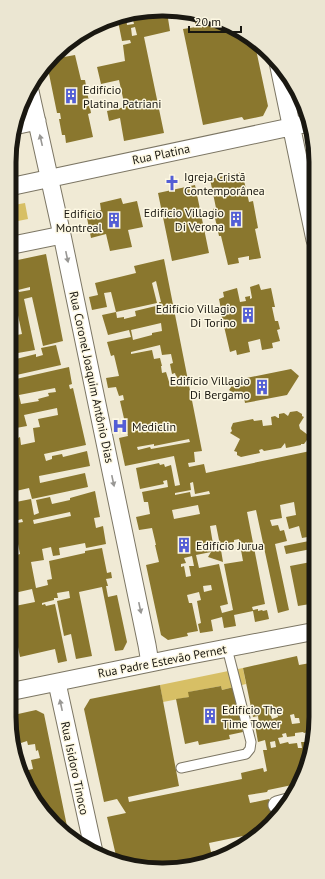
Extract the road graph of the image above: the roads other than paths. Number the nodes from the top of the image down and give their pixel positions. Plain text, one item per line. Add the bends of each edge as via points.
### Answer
1 (281, 76) edge
2 (31, 97) edge
3 (37, 121) junction
4 (21, 124) edge
5 (304, 124) edge
6 (291, 127) junction
7 (50, 178) junction
8 (16, 186) edge
9 (309, 212) edge
10 (62, 235) junction
11 (16, 244) edge
12 (309, 632) edge
13 (227, 648) junction
14 (150, 663) junction
15 (57, 683) junction
16 (16, 691) edge
17 (181, 768) dead end
18 (92, 845) edge

1 - 6 street
2 - 3 street, Rua Coronel Joaquim Antônio Dias
3 - 4 street
7 -> 3 street, Rua Coronel Joaquim Antônio Dias
5 - 6 street, Rua Platina
6 - 7 street, Rua Platina
6 - 9 street
7 - 8 street, Rua Platina
7 - 10 street, Rua Coronel Joaquim Antônio Dias
10 - 11 street
10 -> 14 street, Rua Coronel Joaquim Antônio Dias
12 - 13 street, Rua Padre Estevão Pernet
13 - 14 street, Rua Padre Estevão Pernet
13 - 17 lane via 251,742 250,749 246,754
14 - 15 street, Rua Padre Estevão Pernet
15 - 16 street, Rua Padre Estevão Pernet
18 -> 15 street, Rua Isidoro Tinoco

